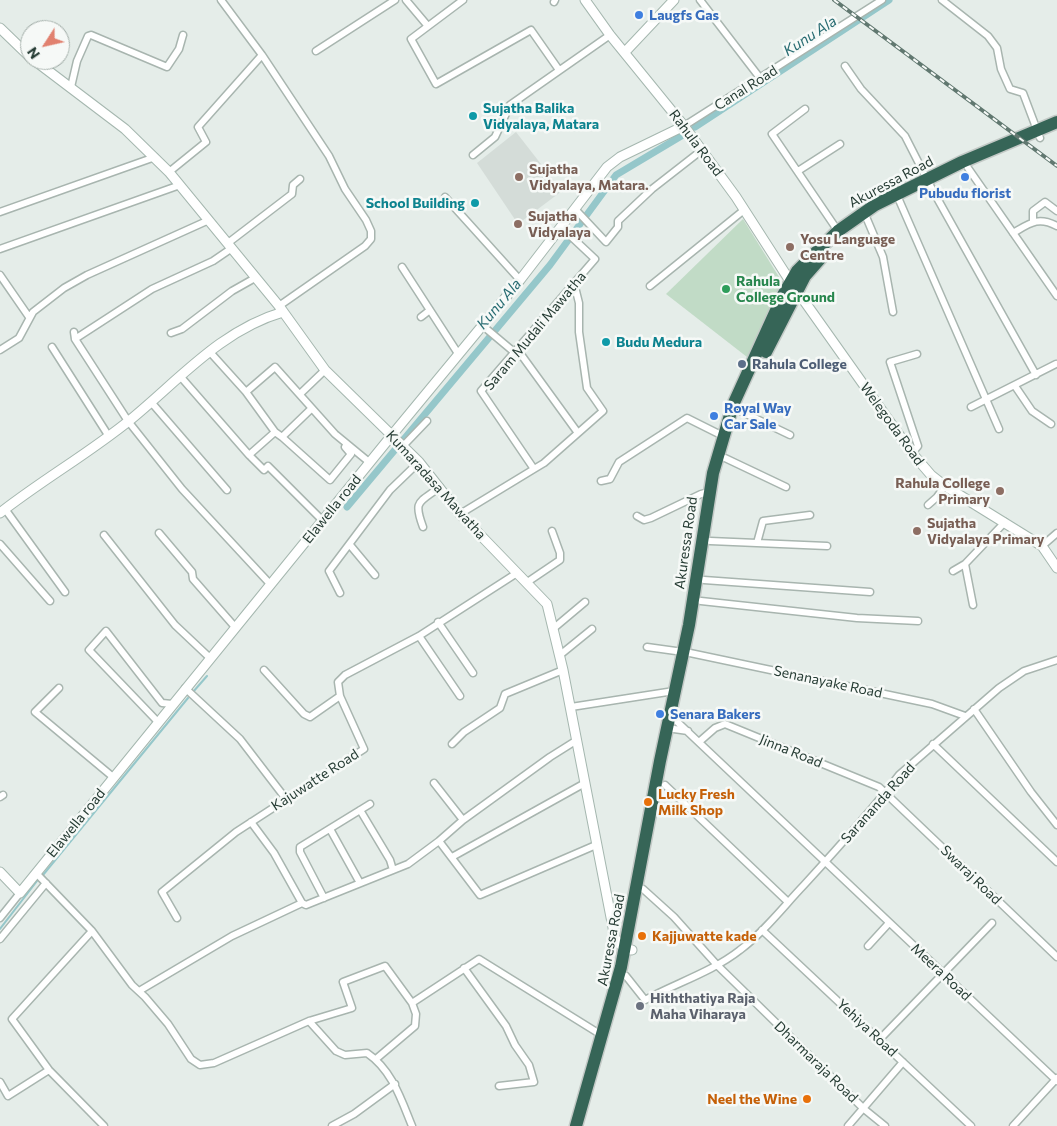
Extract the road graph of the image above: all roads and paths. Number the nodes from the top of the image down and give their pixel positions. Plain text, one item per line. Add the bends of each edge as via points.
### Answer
1 (221, 0) edge
2 (395, 0) edge
3 (406, 0) edge
4 (464, 0) edge
5 (585, 0) edge
6 (674, 0) edge
7 (700, 0) edge
8 (942, 0) edge
9 (879, 1) edge
10 (427, 25) junction
11 (0, 28) edge
12 (610, 34) junction
13 (183, 35) dead end
14 (20, 47) edge
15 (316, 51) dead end
16 (625, 52) junction
17 (262, 55) junction
18 (845, 66) dead end
19 (48, 70) edge
20 (559, 70) junction
21 (760, 78) junction
22 (71, 87) junction
23 (805, 109) dead end
24 (1057, 122) edge
25 (684, 126) junction
26 (1057, 130) edge
27 (1038, 135) junction
28 (840, 144) dead end
29 (702, 150) junction
30 (473, 154) dead end
31 (154, 157) junction
32 (968, 168) junction
33 (798, 171) junction
34 (169, 172) junction
35 (300, 179) dead end
36 (929, 182) junction
37 (180, 184) junction
38 (897, 196) junction
39 (445, 197) dead end
40 (576, 210) junction
41 (744, 210) junction
42 (1057, 211) edge
43 (0, 212) edge
44 (866, 215) junction
45 (209, 220) junction
46 (1033, 222) junction
47 (1057, 226) edge
48 (562, 228) junction
49 (838, 231) junction
50 (1013, 233) junction
51 (230, 246) junction
52 (0, 249) edge
53 (402, 267) dead end
54 (0, 275) edge
55 (255, 278) junction
56 (520, 280) junction
57 (574, 283) junction
58 (650, 286) dead end
59 (794, 286) junction
60 (1057, 296) edge
61 (281, 309) junction
62 (430, 310) junction
63 (893, 312) dead end
64 (28, 317) junction
65 (421, 317) dead end
66 (483, 326) junction
67 (171, 333) dead end
68 (52, 346) dead end
69 (0, 350) edge
70 (515, 350) junction
71 (209, 352) junction
72 (918, 354) dead end
73 (459, 355) junction
74 (1056, 364) edge
75 (325, 370) junction
76 (1036, 375) junction
77 (180, 376) junction
78 (1015, 386) junction
79 (246, 392) junction
80 (300, 394) junction
81 (987, 401) junction
82 (151, 402) junction
83 (310, 408) junction
84 (971, 408) dead end
85 (740, 411) junction
86 (128, 421) junction
87 (427, 421) dead end
88 (1051, 424) dead end
89 (1000, 429) dead end
90 (275, 432) junction
91 (578, 433) junction
92 (108, 435) junction
93 (392, 435) junction
94 (790, 435) dead end
95 (723, 436) junction
96 (282, 438) junction
97 (347, 444) junction
98 (403, 446) junction
99 (912, 453) junction
100 (250, 455) junction
101 (725, 458) junction
102 (369, 462) junction
103 (419, 462) junction
104 (534, 468) junction
105 (601, 481) dead end
106 (945, 486) junction
107 (440, 487) junction
108 (786, 487) dead end
109 (227, 490) dead end
110 (709, 492) junction
111 (928, 505) dead end
112 (2, 511) edge
113 (460, 514) junction
114 (810, 515) dead end
115 (637, 516) dead end
116 (323, 522) junction
117 (1005, 522) junction
118 (423, 527) dead end
119 (552, 531) dead end
120 (159, 533) dead end
121 (1057, 533) edge
122 (104, 535) dead end
123 (710, 541) junction
124 (757, 543) junction
125 (0, 544) edge
126 (350, 545) junction
127 (828, 546) dead end
128 (1042, 546) junction
129 (965, 564) junction
130 (702, 565) junction
131 (1057, 568) edge
132 (953, 572) dead end
133 (517, 573) junction
134 (375, 575) dead end
135 (704, 580) junction
136 (526, 583) junction
137 (271, 585) junction
138 (64, 592) dead end
139 (870, 592) dead end
140 (340, 593) dead end
141 (701, 600) junction
142 (50, 601) dead end
143 (585, 602) dead end
144 (973, 605) dead end
145 (918, 621) dead end
146 (438, 622) junction
147 (235, 627) junction
148 (554, 628) junction
149 (592, 629) dead end
150 (419, 636) junction
151 (647, 648) dead end
152 (686, 653) junction
153 (560, 655) junction
154 (210, 658) junction
155 (1057, 660) edge
156 (264, 670) dead end
157 (563, 670) junction
158 (473, 673) dead end
159 (59, 688) dead end
160 (185, 688) junction
161 (674, 691) junction
162 (340, 696) junction
163 (460, 696) dead end
164 (172, 704) junction
165 (570, 707) junction
166 (974, 709) junction
167 (965, 716) junction
168 (158, 722) junction
169 (672, 723) junction
170 (577, 740) junction
171 (699, 742) junction
172 (452, 744) dead end
173 (934, 744) junction
174 (113, 777) junction
175 (434, 783) dead end
176 (585, 783) junction
177 (665, 785) junction
178 (886, 793) junction
179 (286, 799) junction
180 (370, 804) dead end
181 (360, 810) junction
182 (463, 820) junction
183 (251, 822) junction
184 (1057, 825) edge
185 (330, 829) junction
186 (439, 841) junction
187 (596, 845) junction
188 (452, 857) junction
189 (1057, 862) edge
190 (824, 863) junction
191 (393, 870) junction
192 (0, 872) edge
193 (36, 873) junction
194 (46, 883) junction
195 (360, 883) junction
196 (643, 889) junction
197 (20, 893) junction
198 (324, 898) junction
199 (788, 902) junction
200 (302, 903) junction
201 (0, 918) edge
202 (177, 918) dead end
203 (889, 923) junction
204 (992, 923) dead end
205 (762, 930) junction
206 (92, 931) junction
207 (0, 939) edge
208 (868, 946) dead end
209 (628, 950) junction
210 (1057, 958) edge
211 (717, 965) junction
212 (464, 968) junction
213 (942, 974) junction
214 (626, 976) junction
215 (139, 992) junction
216 (412, 1003) junction
217 (309, 1021) junction
218 (603, 1036) junction
219 (880, 1039) junction
220 (376, 1059) junction
221 (903, 1062) junction
222 (49, 1070) junction
223 (1056, 1080) edge
224 (0, 1082) edge
225 (395, 1084) junction
226 (499, 1086) dead end
227 (590, 1089) junction
228 (864, 1109) junction
229 (104, 1126) edge
230 (332, 1126) edge
231 (412, 1126) edge
232 (576, 1126) edge
233 (583, 1126) edge
234 (848, 1126) edge
235 (885, 1126) edge
236 (971, 1126) edge
237 (1013, 1126) edge

1 - 17 street
2 - 15 street
3 - 10 street
4 - 10 street
5 - 12 street, Rahula Road
6 - 16 street
7 - 21 street
8 - 27 street via 988,36 997,48 1001,69 1010,89 1023,93
9 - 21 street, Canal Road
10 - 20 street via 411,39 436,84 530,30
11 - 14 street
12 - 16 street, Rahula Road
12 - 20 street
13 - 22 street via 179,49 167,67 90,35 77,61
16 - 25 street, Rahula Road
17 - 34 street via 198,127 206,142
17 - 61 street via 330,156 371,231 371,239 365,246
18 - 36 street via 861,89 906,136
19 - 22 street, Kumaradasa Mawatha
20 - 30 street via 510,105 495,137
21 - 25 street, Canal Road
22 - 31 street, Kumaradasa Mawatha via 125,129
23 - 33 street via 772,134
24 - 27 highway, Akuressa Road
25 - 29 street, Rahula Road
25 - 40 street, Elawella road via 620,157 607,167
26 - 27 highway, Akuressa Road
27 - 32 highway, Akuressa Road
27 - 36 highway, Akuressa Road via 983,152
28 - 33 street
29 - 40 street via 618,221 618,227 606,242
29 - 41 street, Rahula Road
31 - 34 street, Kumaradasa Mawatha
31 - 43 street
32 - 36 highway, Akuressa Road
32 - 50 street
33 - 49 street
34 - 37 street, Kumaradasa Mawatha
35 - 51 street via 293,185 292,194
36 - 38 highway, Akuressa Road
36 - 76 street
37 - 45 street, Kumaradasa Mawatha
37 - 52 street
38 - 44 highway, Akuressa Road
38 - 81 street
39 - 56 street
40 - 48 street, Elawella road
41 - 58 street
41 - 59 street, Rahula Road
42 - 46 street via 1045,202 1033,211
44 - 49 highway, Akuressa Road
44 - 59 highway, Akuressa Road
44 - 63 street via 883,257
45 - 51 street, Kumaradasa Mawatha
45 - 64 street via 87,275 64,288
46 - 47 street via 1045,220
46 - 50 street
48 - 56 street, Elawella road
48 - 57 street, Saram Mudali Mawatha via 595,259
49 - 59 highway, Akuressa Road via 811,257
50 - 60 street
51 - 55 street, Kumaradasa Mawatha
51 - 86 street via 213,261 152,288 74,335
53 - 62 street
54 - 64 street
55 - 61 street, Kumaradasa Mawatha
55 - 67 street via 232,290 182,329
56 - 66 street, Elawella road
57 - 70 street, Saram Mudali Mawatha
57 - 91 street via 580,303 579,332 587,388 603,411
59 - 85 highway, Akuressa Road
59 - 95 highway, Akuressa Road via 737,396
59 - 99 street, Welegoda Road
61 - 71 street via 240,329
61 - 75 street, Kumaradasa Mawatha
62 - 65 street
62 - 73 street
64 - 69 street via 19,338
66 - 70 street
66 - 73 street, Elawella road
68 - 92 street
70 - 91 street
70 - 104 street, Saram Mudali Mawatha via 481,391
71 - 77 street
71 - 79 street
72 - 99 street via 890,362 918,446
73 - 93 street, Elawella road
74 - 76 street
75 - 80 street
75 - 93 street, Kumaradasa Mawatha
76 - 78 street
77 - 82 street
77 - 100 street
78 - 81 street
78 - 88 street via 1032,411
79 - 80 street via 275,367
79 - 90 street
80 - 83 street
81 - 84 street
81 - 89 street
82 - 86 street
82 - 109 street
83 - 96 street
83 - 97 street
85 - 94 street
85 - 101 highway, Akuressa Road
86 - 92 street
86 - 137 street via 182,489
87 - 98 street
90 - 96 street
90 - 100 street
91 - 104 street
92 - 112 street
93 - 98 street, Kumaradasa Mawatha
93 - 102 street, Elawella road
95 - 105 street via 687,418 638,448 619,462 610,479
95 - 110 highway, Akuressa Road
96 - 97 street via 330,480 351,454 345,446
97 - 102 street
98 - 103 street, Kumaradasa Mawatha
99 - 106 street, Welegoda Road
100 - 116 street via 264,470 268,466
101 - 108 street
101 - 123 highway, Akuressa Road
102 - 116 street, Elawella road
103 - 107 street, Kumaradasa Mawatha
103 - 126 street via 390,490
104 - 113 street
106 - 111 street
106 - 117 street, Welegoda Road
107 - 113 street, Kumaradasa Mawatha
107 - 118 street via 419,503 417,510
110 - 115 street via 651,518 644,520
110 - 130 highway, Akuressa Road
112 - 138 street
113 - 133 street, Kumaradasa Mawatha
114 - 124 street via 763,521
116 - 137 street, Elawella road
117 - 128 street, Welegoda Road
117 - 129 street
119 - 136 street via 560,560
120 - 147 street
121 - 128 street
122 - 154 street via 174,625
123 - 124 street
123 - 130 highway, Akuressa Road
124 - 127 street
125 - 142 street
126 - 134 street
126 - 140 street via 329,571
128 - 131 street, Welegoda Road
129 - 132 street
129 - 144 street
130 - 135 highway, Akuressa Road
130 - 152 highway, Akuressa Road
133 - 136 street, Kumaradasa Mawatha
133 - 146 street
135 - 139 street
135 - 141 highway, Akuressa Road
136 - 148 street, Kumaradasa Mawatha via 547,604
137 - 147 street, Elawella road
141 - 145 street via 857,618
141 - 152 highway, Akuressa Road
143 - 148 street
146 - 150 street
146 - 158 street
147 - 154 street, Elawella road
148 - 153 street, Kumaradasa Mawatha
149 - 153 street
150 - 162 street via 345,676 338,682
150 - 163 street
151 - 152 street, Senanayake Road
152 - 161 highway, Akuressa Road
152 - 167 street, Senanayake Road via 932,704
152 - 169 highway, Akuressa Road
153 - 157 street, Kumaradasa Mawatha
154 - 160 street, Elawella road
155 - 166 street, Sarananda Road via 1024,671
156 - 162 street via 310,717
157 - 165 street, Kumaradasa Mawatha
157 - 172 street via 505,694 500,708
159 - 174 street via 35,712
160 - 164 street, Elawella road
160 - 179 street via 240,739
161 - 165 street
161 - 169 highway, Akuressa Road
162 - 179 street, Kajuwatte Road via 364,749
164 - 168 street, Elawella road
164 - 168 street via 162,703 106,631 89,650
165 - 170 street, Kumaradasa Mawatha
166 - 167 street, Sarananda Road
166 - 184 street
167 - 173 street, Sarananda Road
168 - 174 street, Elawella road
169 - 171 street, Meera Road via 688,731
169 - 177 highway, Akuressa Road
169 - 209 highway, Akuressa Road
170 - 176 street, Kumaradasa Mawatha
170 - 182 street
171 - 178 street, Jinna Road via 725,724 879,787
171 - 190 street, Meera Road
173 - 178 street, Sarananda Road via 899,775
173 - 189 street
174 - 193 street, Elawella road
175 - 182 street
176 - 187 street, Kumaradasa Mawatha
176 - 188 street
177 - 196 highway, Akuressa Road
177 - 199 street
178 - 190 street, Sarananda Road
178 - 210 street, Swaraj Road
179 - 183 street, Kajuwatte Road
180 - 181 street
181 - 185 street
181 - 191 street
182 - 186 street
183 - 200 street via 274,853
183 - 202 street, Kajuwatte Road via 162,892
185 - 195 street
185 - 198 street via 300,847
186 - 188 street
186 - 191 street via 408,864
187 - 188 street via 480,895
187 - 209 street, Kumaradasa Mawatha via 615,938
190 - 199 street, Sarananda Road
190 - 203 street, Meera Road
191 - 195 street
192 - 197 street
193 - 194 street
193 - 197 street, Elawella road
194 - 206 street
194 - 207 street
195 - 198 street
196 - 209 highway, Akuressa Road
196 - 211 street, Dharmaraja Road via 674,917
197 - 201 street, Elawella road
198 - 200 street via 306,905
199 - 205 street, Sarananda Road
200 - 215 street via 232,936
203 - 208 street
203 - 213 street, Meera Road
204 - 213 street
205 - 211 street, Sarananda Road
205 - 219 street, Yehiya Road
206 - 215 street
206 - 222 street via 12,1019
209 - 214 highway, Akuressa Road
209 - 218 highway, Akuressa Road
211 - 214 street, Sarananda Road via 645,1000
211 - 228 street, Dharmaraja Road
212 - 216 street
212 - 218 street via 479,959
212 - 226 street via 506,1026 529,1065 534,1082
213 - 219 street
213 - 223 street, Meera Road
214 - 227 highway, Akuressa Road via 616,1018
215 - 217 street via 168,1024 191,1059 200,1065
216 - 217 street via 385,966 344,982 352,1008
216 - 220 street via 416,1014 415,1026
217 - 220 street via 336,1052 345,1055 367,1053
218 - 227 highway, Akuressa Road
219 - 221 street, Yehiya Road
220 - 225 street
221 - 228 street
221 - 236 street, Yehiya Road
222 - 224 street via 8,1096
222 - 229 street
223 - 237 street
225 - 230 street
225 - 231 street
227 - 232 highway, Akuressa Road
227 - 233 highway, Akuressa Road
228 - 234 street
228 - 235 street, Dharmaraja Road

